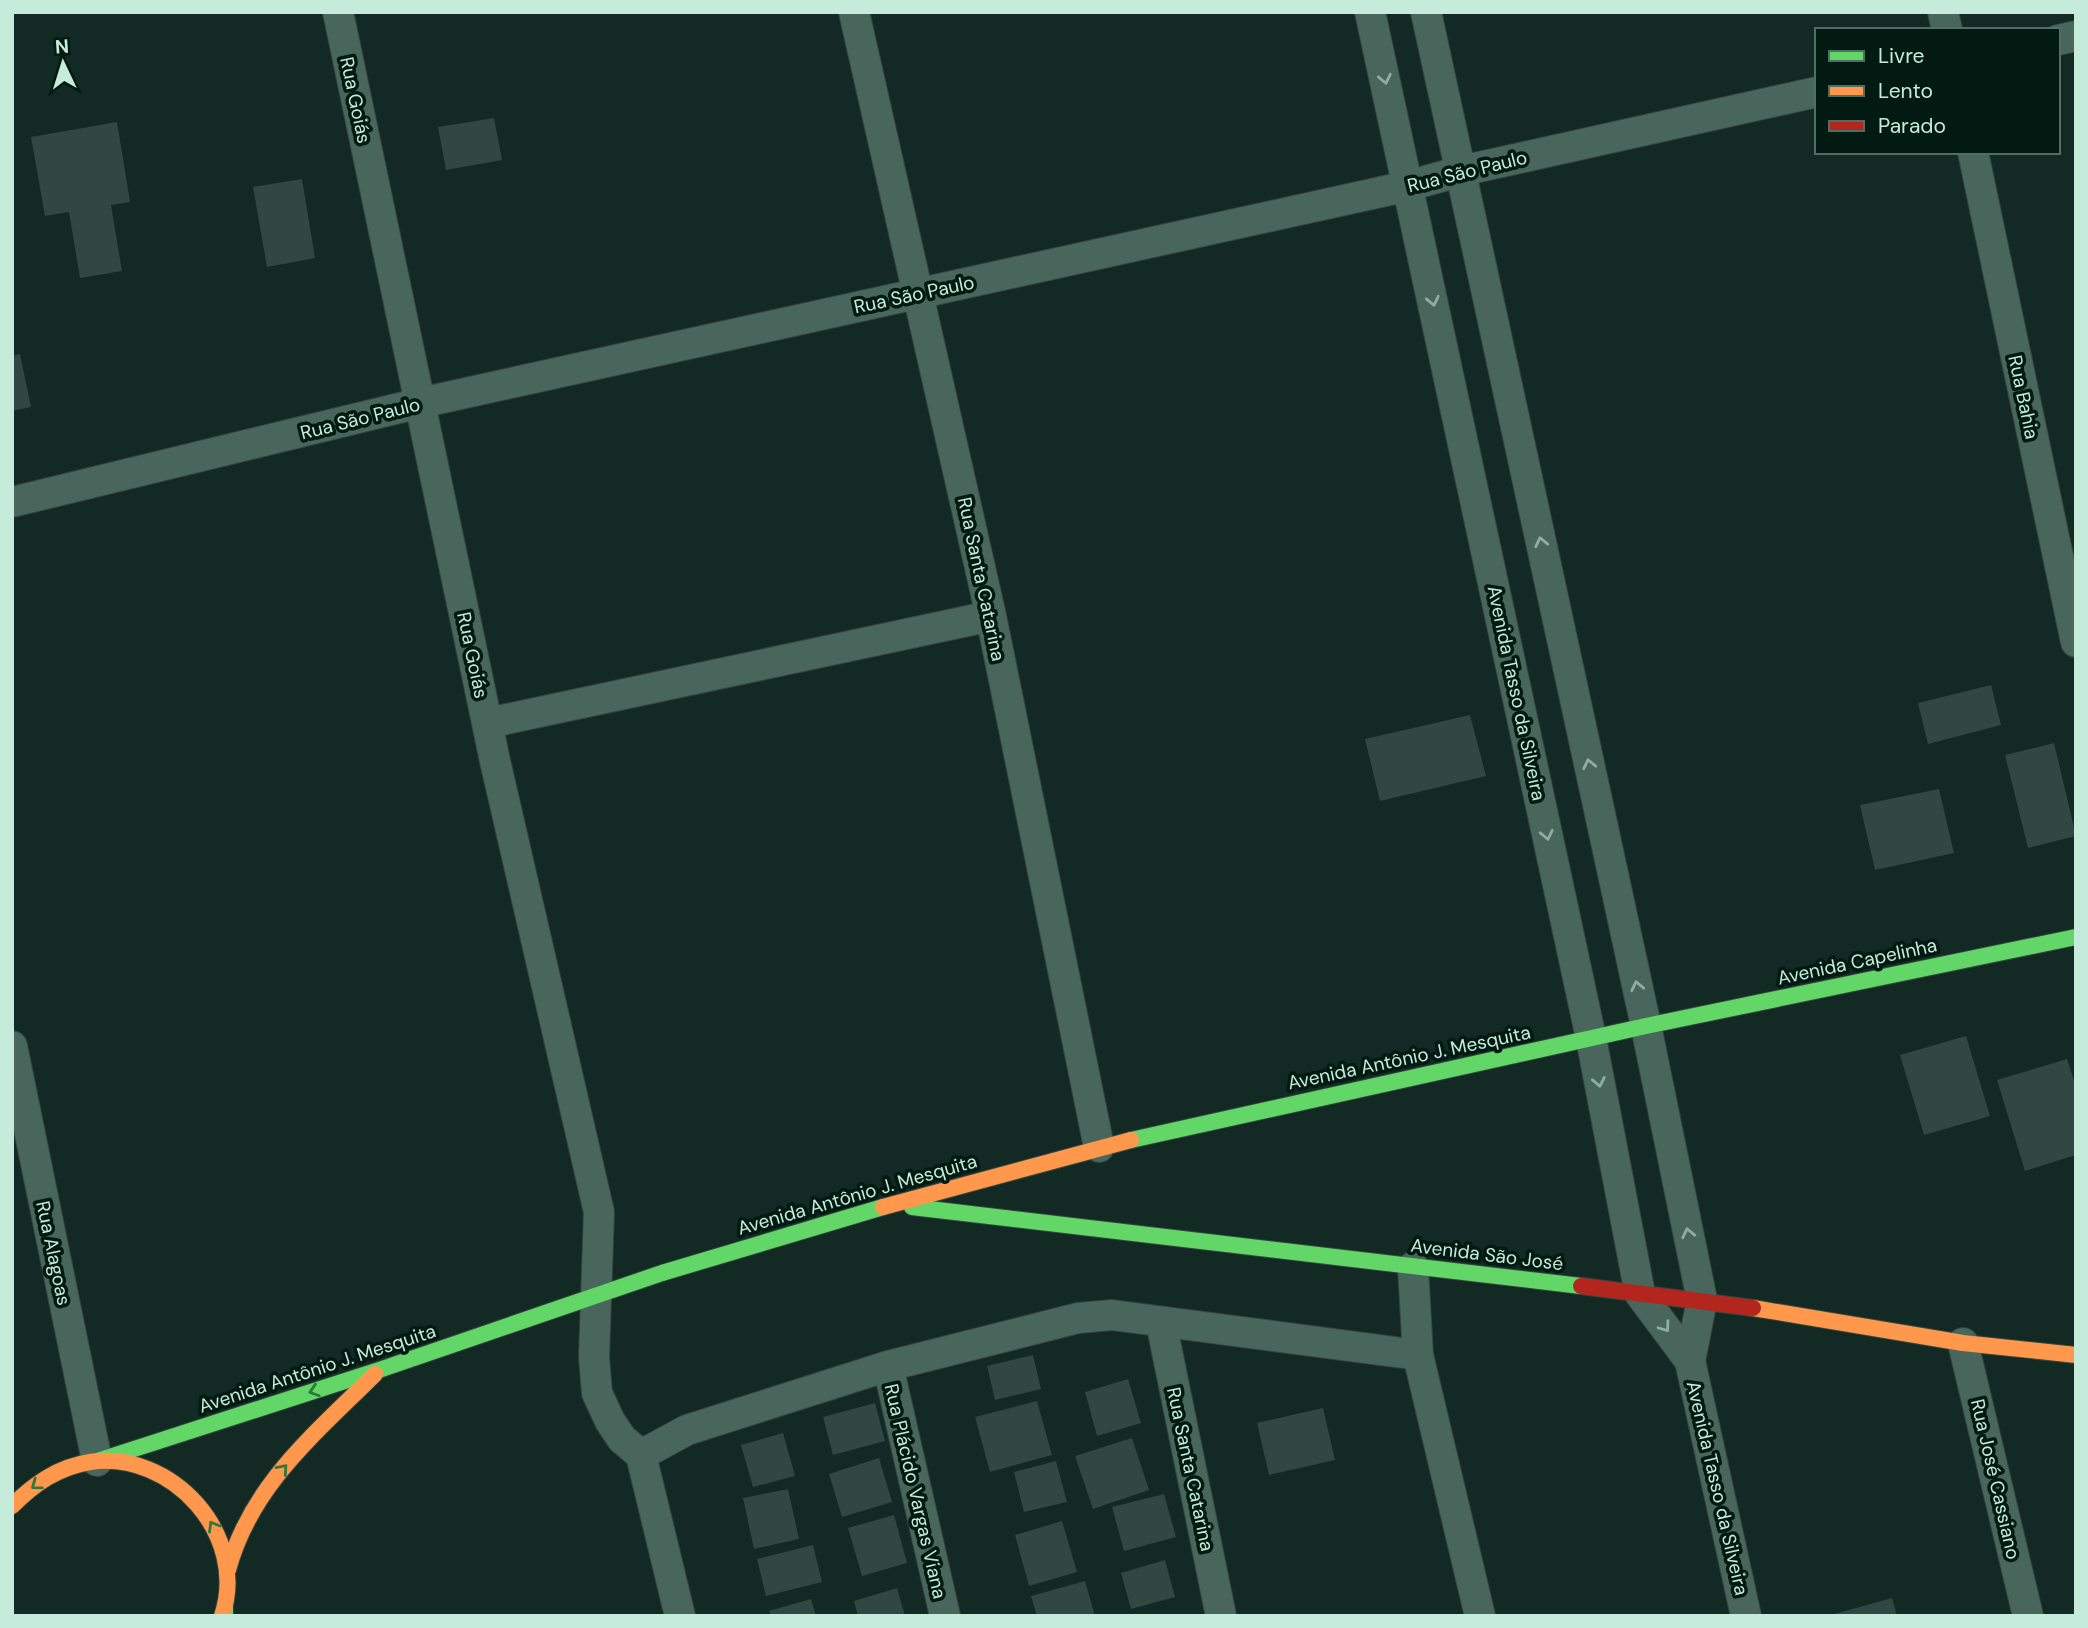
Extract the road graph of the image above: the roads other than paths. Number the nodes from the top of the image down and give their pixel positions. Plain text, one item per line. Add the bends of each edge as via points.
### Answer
1 (338, 12) edge
2 (854, 12) edge
3 (1370, 12) edge
4 (1426, 12) edge
5 (1815, 92) edge
6 (1973, 154) edge
7 (1461, 171) junction
8 (1408, 186) junction
9 (918, 294) junction
10 (420, 403) junction
11 (12, 502) edge
12 (991, 616) junction
13 (2076, 642) edge
14 (488, 723) junction
15 (2076, 937) edge
16 (1646, 1026) junction
17 (1591, 1038) junction
18 (12, 1046) edge
19 (1099, 1147) junction
20 (892, 1204) junction
21 (1413, 1267) junction
22 (1640, 1294) junction
23 (596, 1297) junction
24 (1702, 1300) junction
25 (1161, 1322) junction
26 (1963, 1343) junction
27 (1418, 1355) junction
28 (2076, 1355) edge
29 (1690, 1361) junction
30 (888, 1366) junction
31 (379, 1370) junction
32 (641, 1455) junction
33 (97, 1461) junction
34 (12, 1507) edge
35 (228, 1570) junction
36 (224, 1613) edge
37 (680, 1616) edge
38 (945, 1616) edge
39 (1221, 1616) edge
40 (1480, 1616) edge
41 (1746, 1616) edge
42 (2028, 1616) edge

1 - 10 street, Rua Goiás
2 - 9 street, Rua Santa Catarina
3 -> 8 street, Avenida Tasso da Silveira
4 - 7 street, Avenida Tasso da Silveira
5 - 7 street, Rua São Paulo
6 - 13 street, Rua Bahia
7 - 8 street, Rua São Paulo
16 -> 7 street, Avenida Tasso da Silveira
8 - 9 street, Rua São Paulo
8 -> 17 street, Avenida Tasso da Silveira
9 - 10 street, Rua São Paulo
9 - 12 street, Rua Santa Catarina
10 - 11 street, Rua São Paulo
10 - 14 street, Rua Goiás
12 - 14 street
12 - 19 street, Rua Santa Catarina
14 - 23 street, Rua Goiás via 599,1212
15 - 16 main road, Avenida Capelinha
16 - 17 main road, Avenida Antônio J. Mesquita
24 -> 16 street, Avenida Tasso da Silveira
17 - 19 main road, Avenida Antônio J. Mesquita
17 -> 22 street, Avenida Tasso da Silveira
18 - 33 street, Rua Alagoas
19 - 20 main road, Avenida Antônio J. Mesquita
20 - 21 main road, Avenida São José
20 - 23 main road, Avenida Antônio J. Mesquita
21 - 22 main road, Avenida São José
21 - 27 street
22 - 24 main road, Avenida São José
22 -> 29 street, Avenida Tasso da Silveira
23 - 31 main road, Avenida Antônio J. Mesquita
23 - 32 street, Rua Goiás via 597,1394 622,1439
24 - 26 main road, Avenida São José
24 - 29 street, Avenida Tasso da Silveira
25 - 27 street
25 - 30 street via 1112,1315 1078,1318
25 - 39 street, Rua Santa Catarina
26 - 28 main road, Avenida São José
26 - 42 street, Rua José Cassiano
27 - 40 street
29 - 41 street, Avenida Tasso da Silveira
30 - 32 street via 687,1430
30 - 38 street, Rua Plácido Vargas Viana
31 -> 33 main road, Avenida Antônio J. Mesquita
35 -> 31 main road via 239,1534 263,1493
32 - 37 street
33 -> 34 main road via 64,1469 34,1485
35 -> 33 main road via 218,1534 198,1502 169,1478 146,1468
35 - 36 main road

